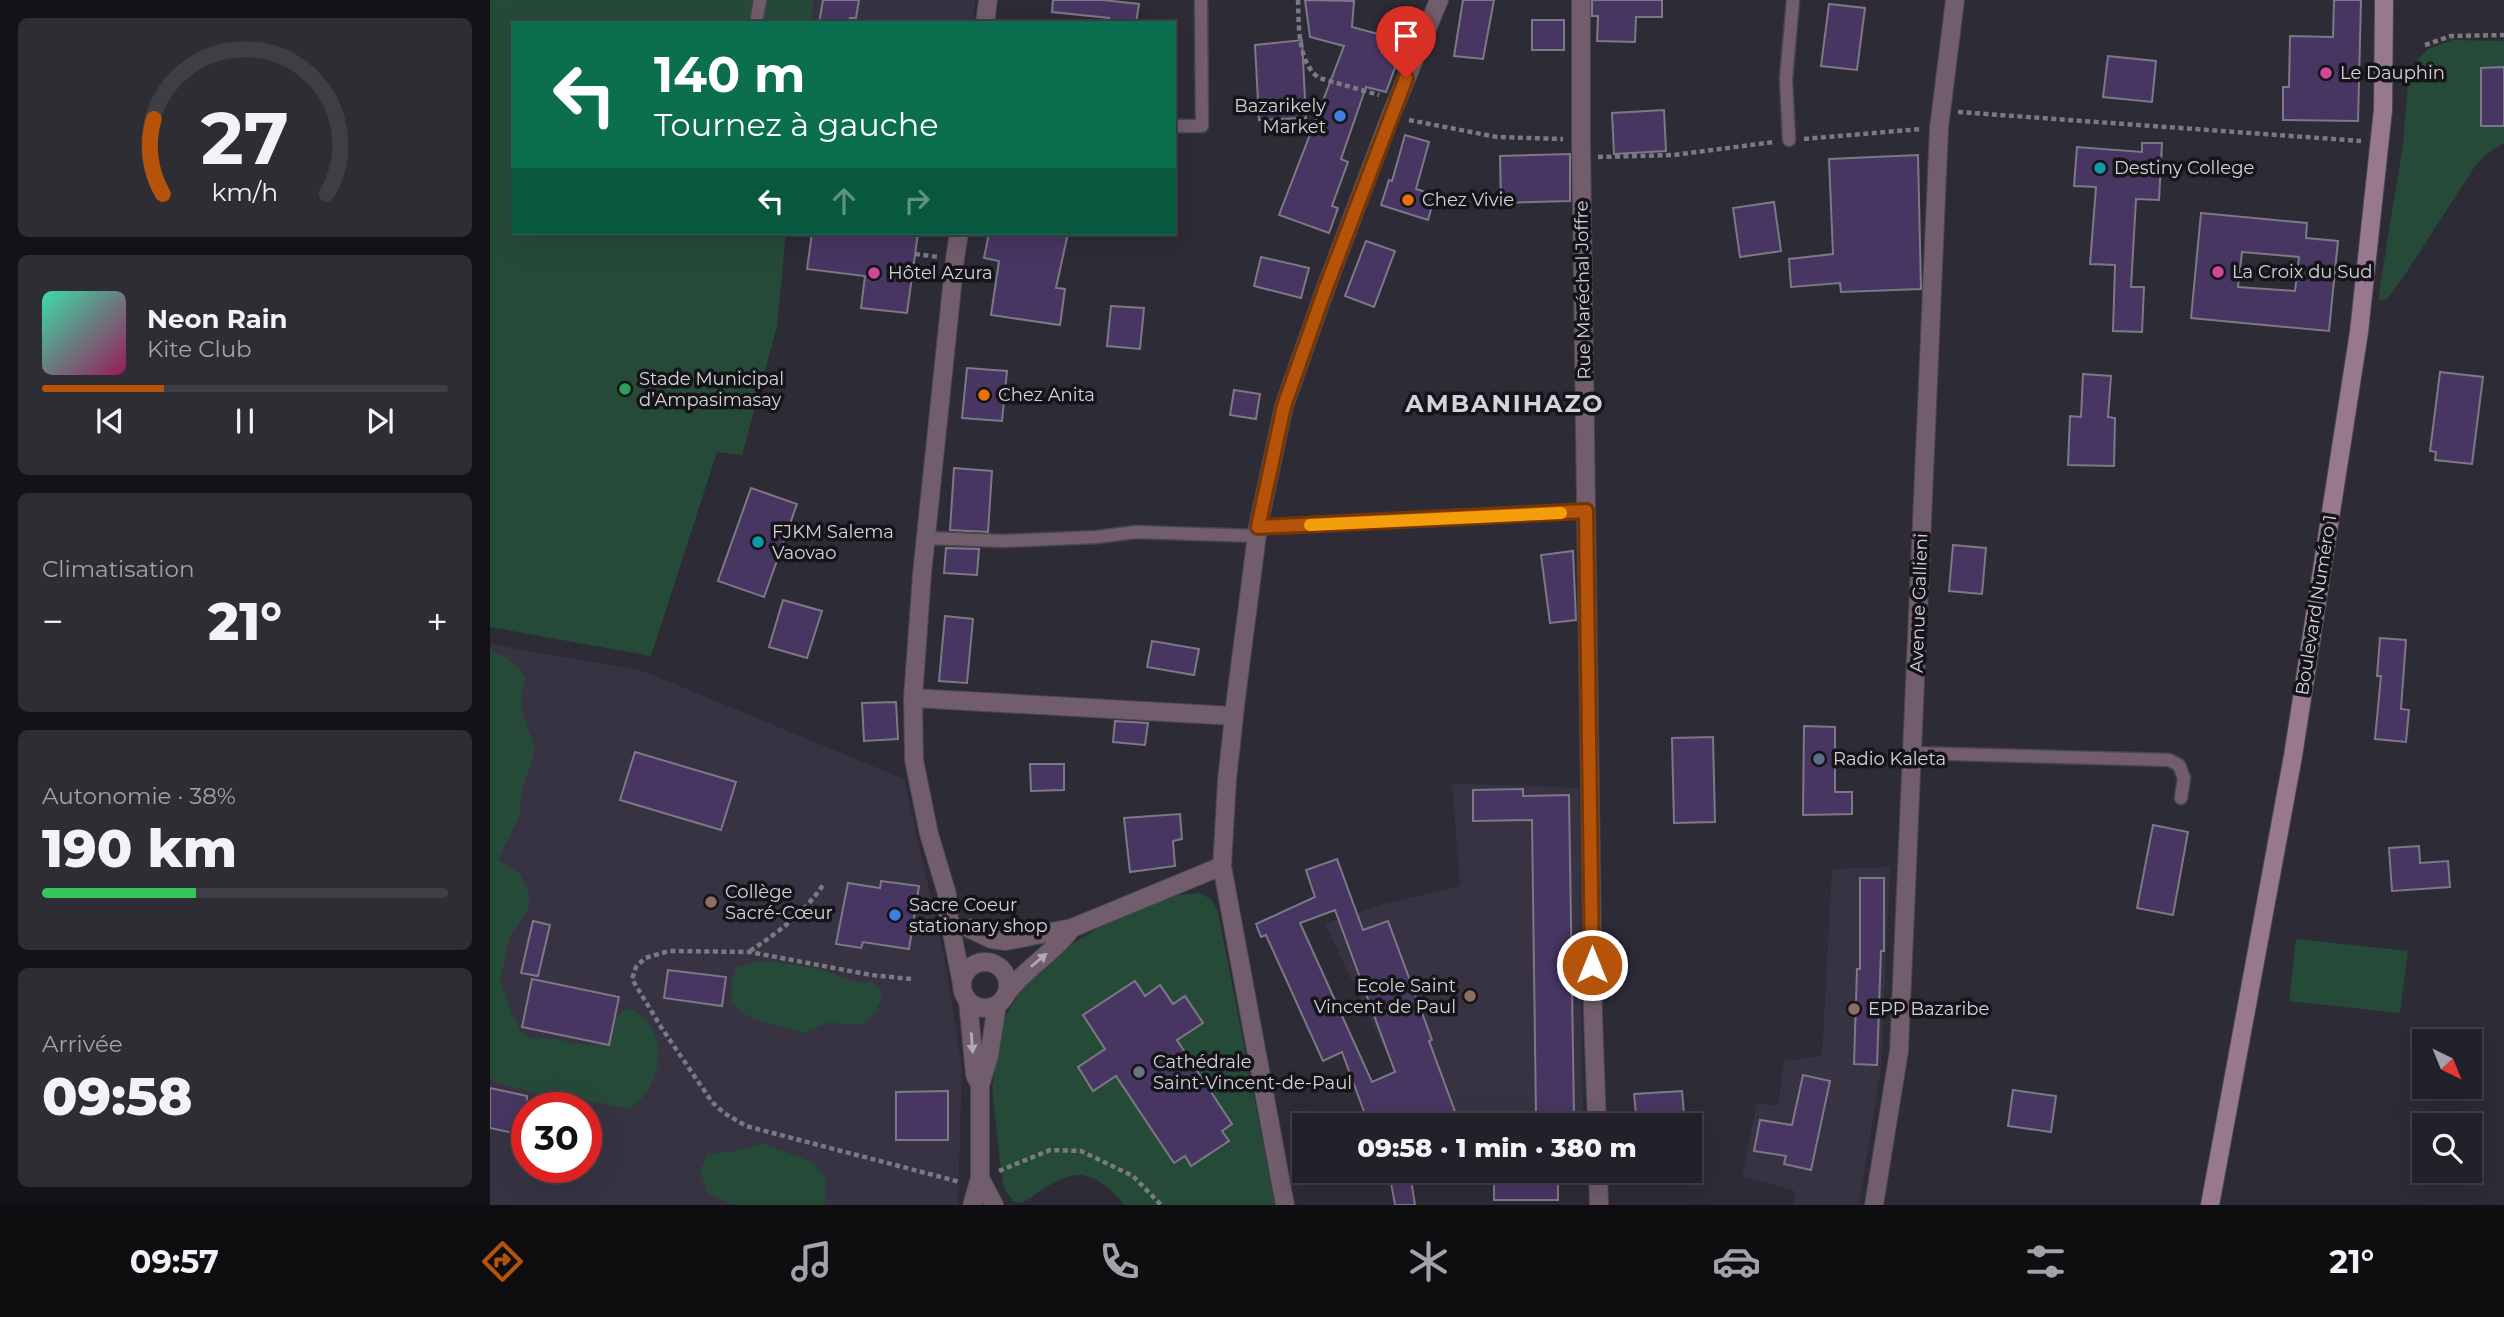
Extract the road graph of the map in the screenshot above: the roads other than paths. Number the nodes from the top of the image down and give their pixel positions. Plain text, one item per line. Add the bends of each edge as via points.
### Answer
1 (760, 0) edge
2 (988, 0) edge
3 (1201, 0) edge
4 (1439, 0) edge
5 (1581, 0) edge
6 (1793, 0) edge
7 (1955, 0) edge
8 (2384, 0) edge
9 (756, 21) edge
10 (985, 21) edge
11 (1176, 126) edge
12 (1789, 140) road end
13 (959, 235) edge
14 (1586, 511) junction
15 (1258, 531) junction
16 (927, 538) junction
17 (913, 698) junction
18 (1234, 716) junction
19 (1913, 753) junction
20 (2181, 798) dead end
21 (1222, 866) junction
22 (947, 894) junction
23 (968, 928) junction
24 (1072, 928) junction
25 (1025, 939) junction
26 (991, 962) junction
27 (965, 992) junction
28 (1002, 999) junction
29 (980, 1085) junction
30 (1597, 1113) edge
31 (980, 1178) junction
32 (1598, 1183) edge
33 (972, 1205) edge
34 (994, 1205) edge
35 (1285, 1205) edge
36 (1599, 1205) edge
37 (1874, 1205) edge
38 (2210, 1205) edge

1 - 9 lane
2 - 10 street
3 - 11 lane via 1202,126
4 - 15 street via 1394,108 1284,406
5 - 14 street, Rue Maréchal Joffre
6 - 12 lane via 1786,79
7 - 19 street, Avenue Gallieni via 1940,119
8 - 38 main road, Boulevard Numéro 1 via 2383,110 2359,332 2297,728
13 - 16 street
14 - 15 lane
14 - 30 street, Rue Maréchal Joffre
15 - 16 lane via 1136,532 1002,541
15 - 18 street
16 - 17 street
17 - 18 street
17 - 22 street via 914,760
18 - 21 street
19 - 20 lane via 2169,760 2179,765 2184,778
19 - 37 street, Avenue Gallieni via 1899,1051
21 - 24 street
21 - 35 street
22 - 23 street
22 - 27 street
23 - 25 street via 991,939
23 - 26 street
24 - 25 street
28 -> 24 street via 1019,976
25 - 26 street
26 - 27 street via 970,967
26 - 28 street via 1007,979
27 - 28 street via 982,1008
27 -> 29 street
28 - 29 street
29 - 31 street
31 - 33 street
31 - 34 street
32 - 36 street

